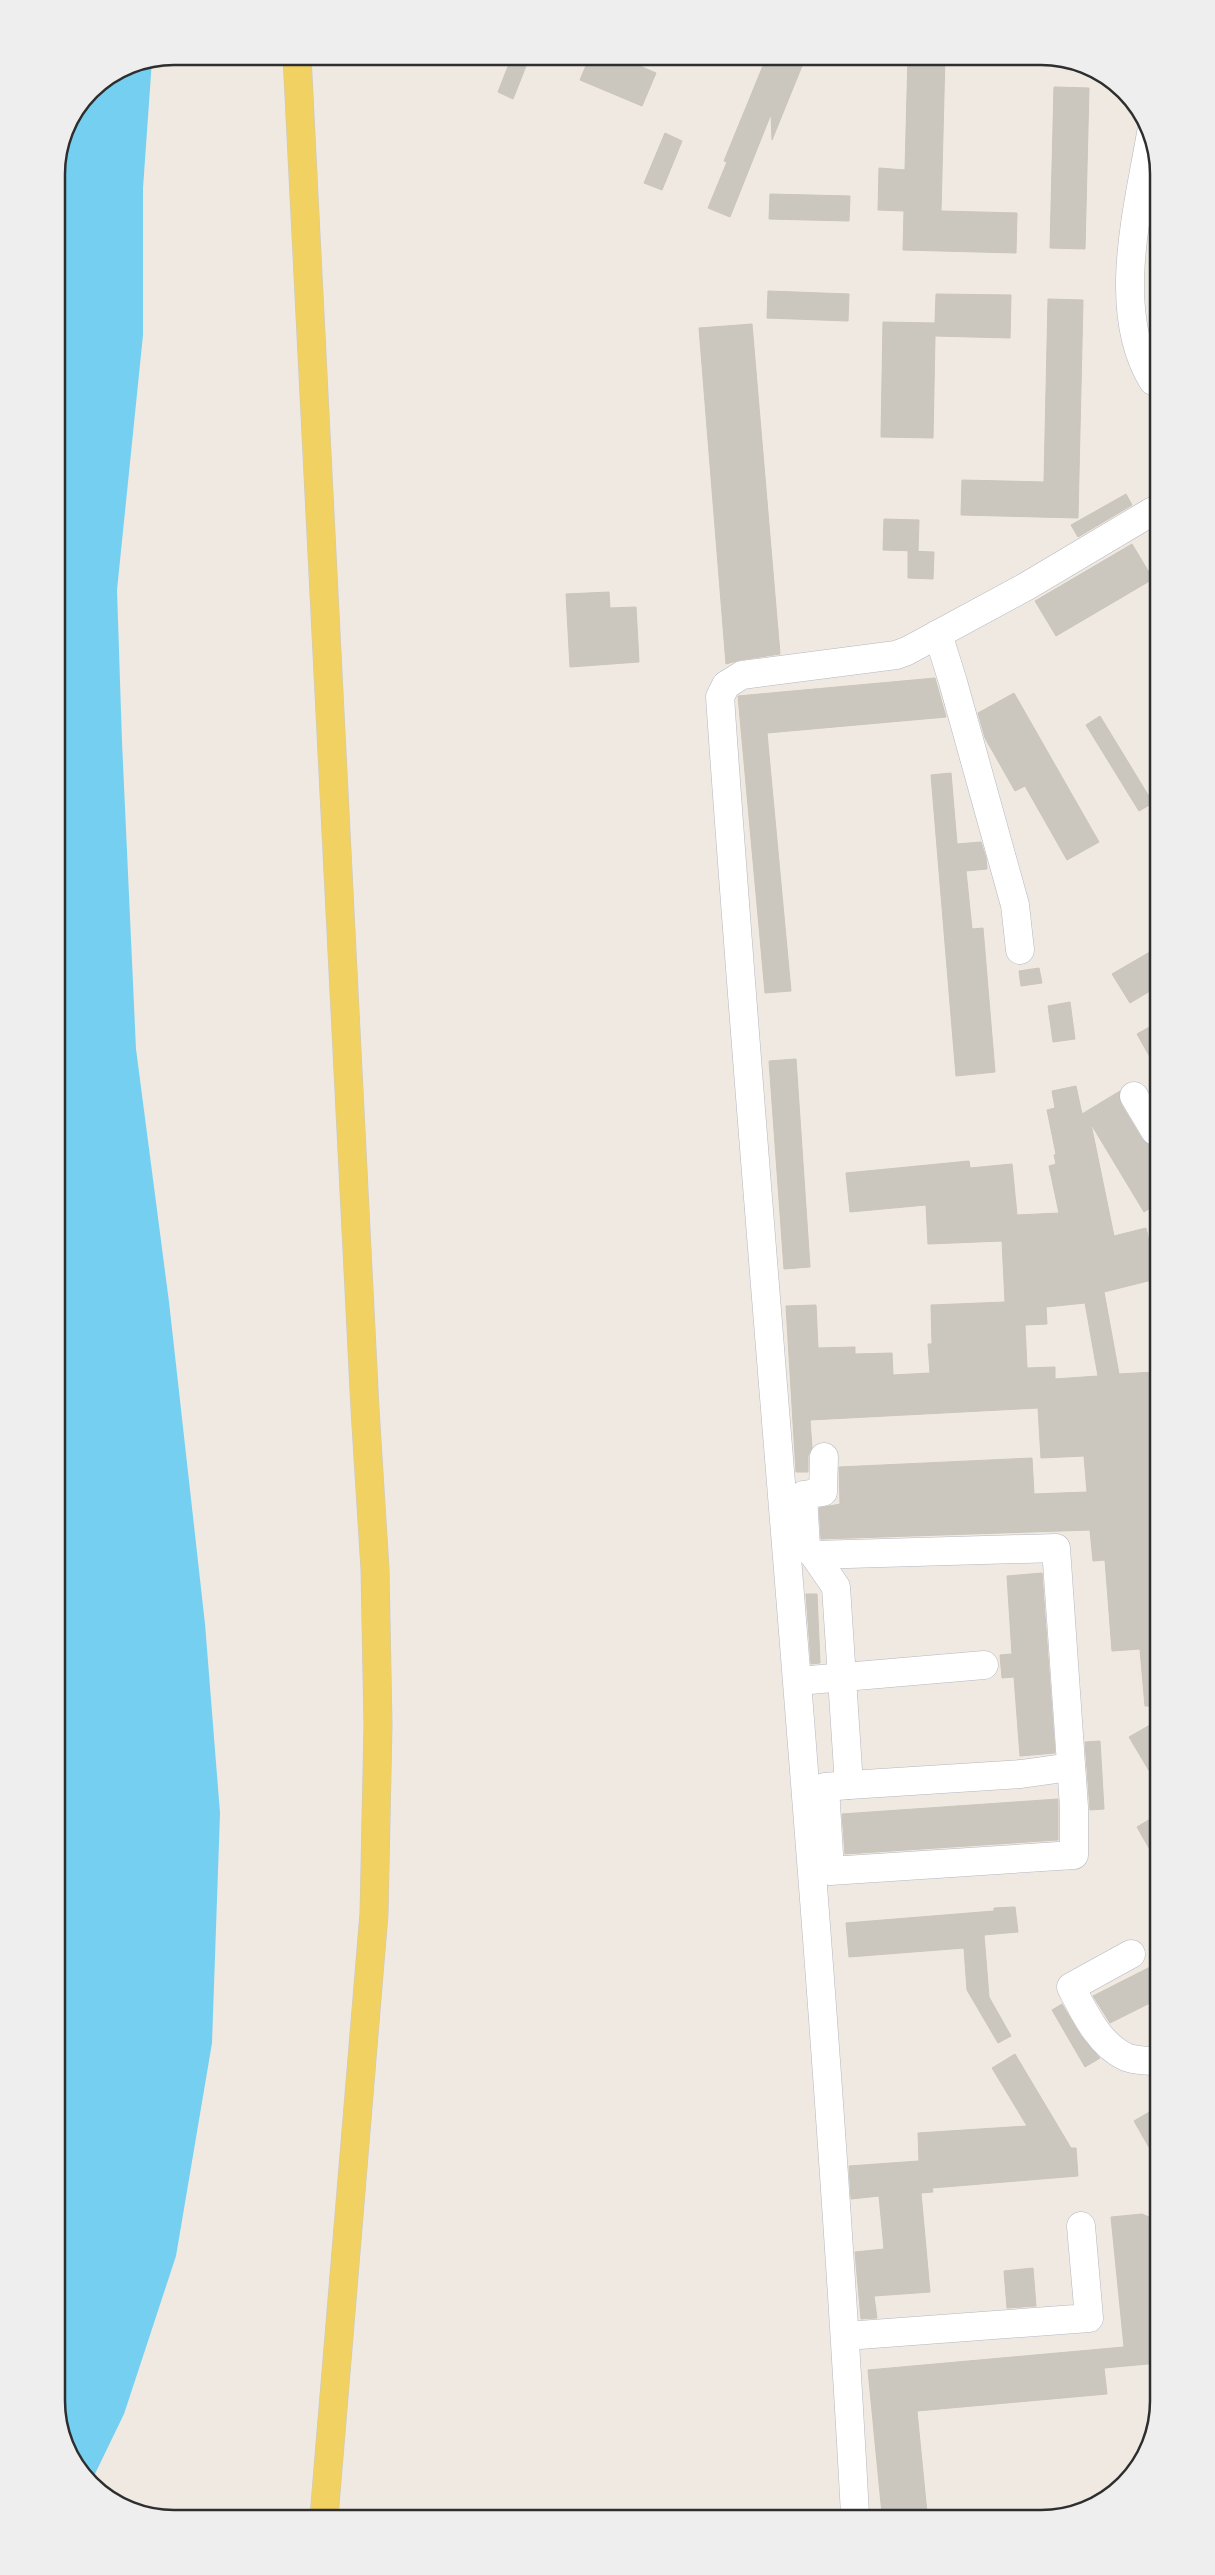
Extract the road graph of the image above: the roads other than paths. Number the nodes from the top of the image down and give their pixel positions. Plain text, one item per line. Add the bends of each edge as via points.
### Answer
1 (297, 65) edge
2 (1148, 153) edge
3 (1150, 376) edge
4 (1150, 513) edge
5 (938, 634) junction
6 (1020, 950) dead end
7 (1134, 1096) dead end
8 (1150, 1123) edge
9 (824, 1457) dead end
10 (814, 1555) junction
11 (984, 1665) dead end
12 (843, 1677) junction
13 (798, 1682) junction
14 (1071, 1767) junction
15 (849, 1785) junction
16 (1131, 1954) dead end
17 (1150, 2061) edge
18 (1081, 2226) dead end
19 (846, 2336) junction
20 (325, 2510) edge
21 (855, 2510) edge

1 - 20 main road via 375,1569 378,1725 374,1914
2 - 3 street via 1129,284 1134,331
4 - 5 street
5 - 6 street via 1015,905
5 - 13 street via 896,655 742,675 726,686 720,697 743,1026
7 - 8 street
9 - 10 street via 823,1492 803,1495 806,1547
10 - 12 street via 836,1587
10 - 14 street via 1056,1548
11 - 12 street
12 - 13 street
12 - 15 street
13 - 19 street
14 - 15 street via 1021,1774
14 - 15 street via 1074,1855 830,1871 825,1787
16 - 17 street via 1071,1987 1091,2023 1109,2045 1127,2058
18 - 19 street via 1089,2318
19 - 21 street

